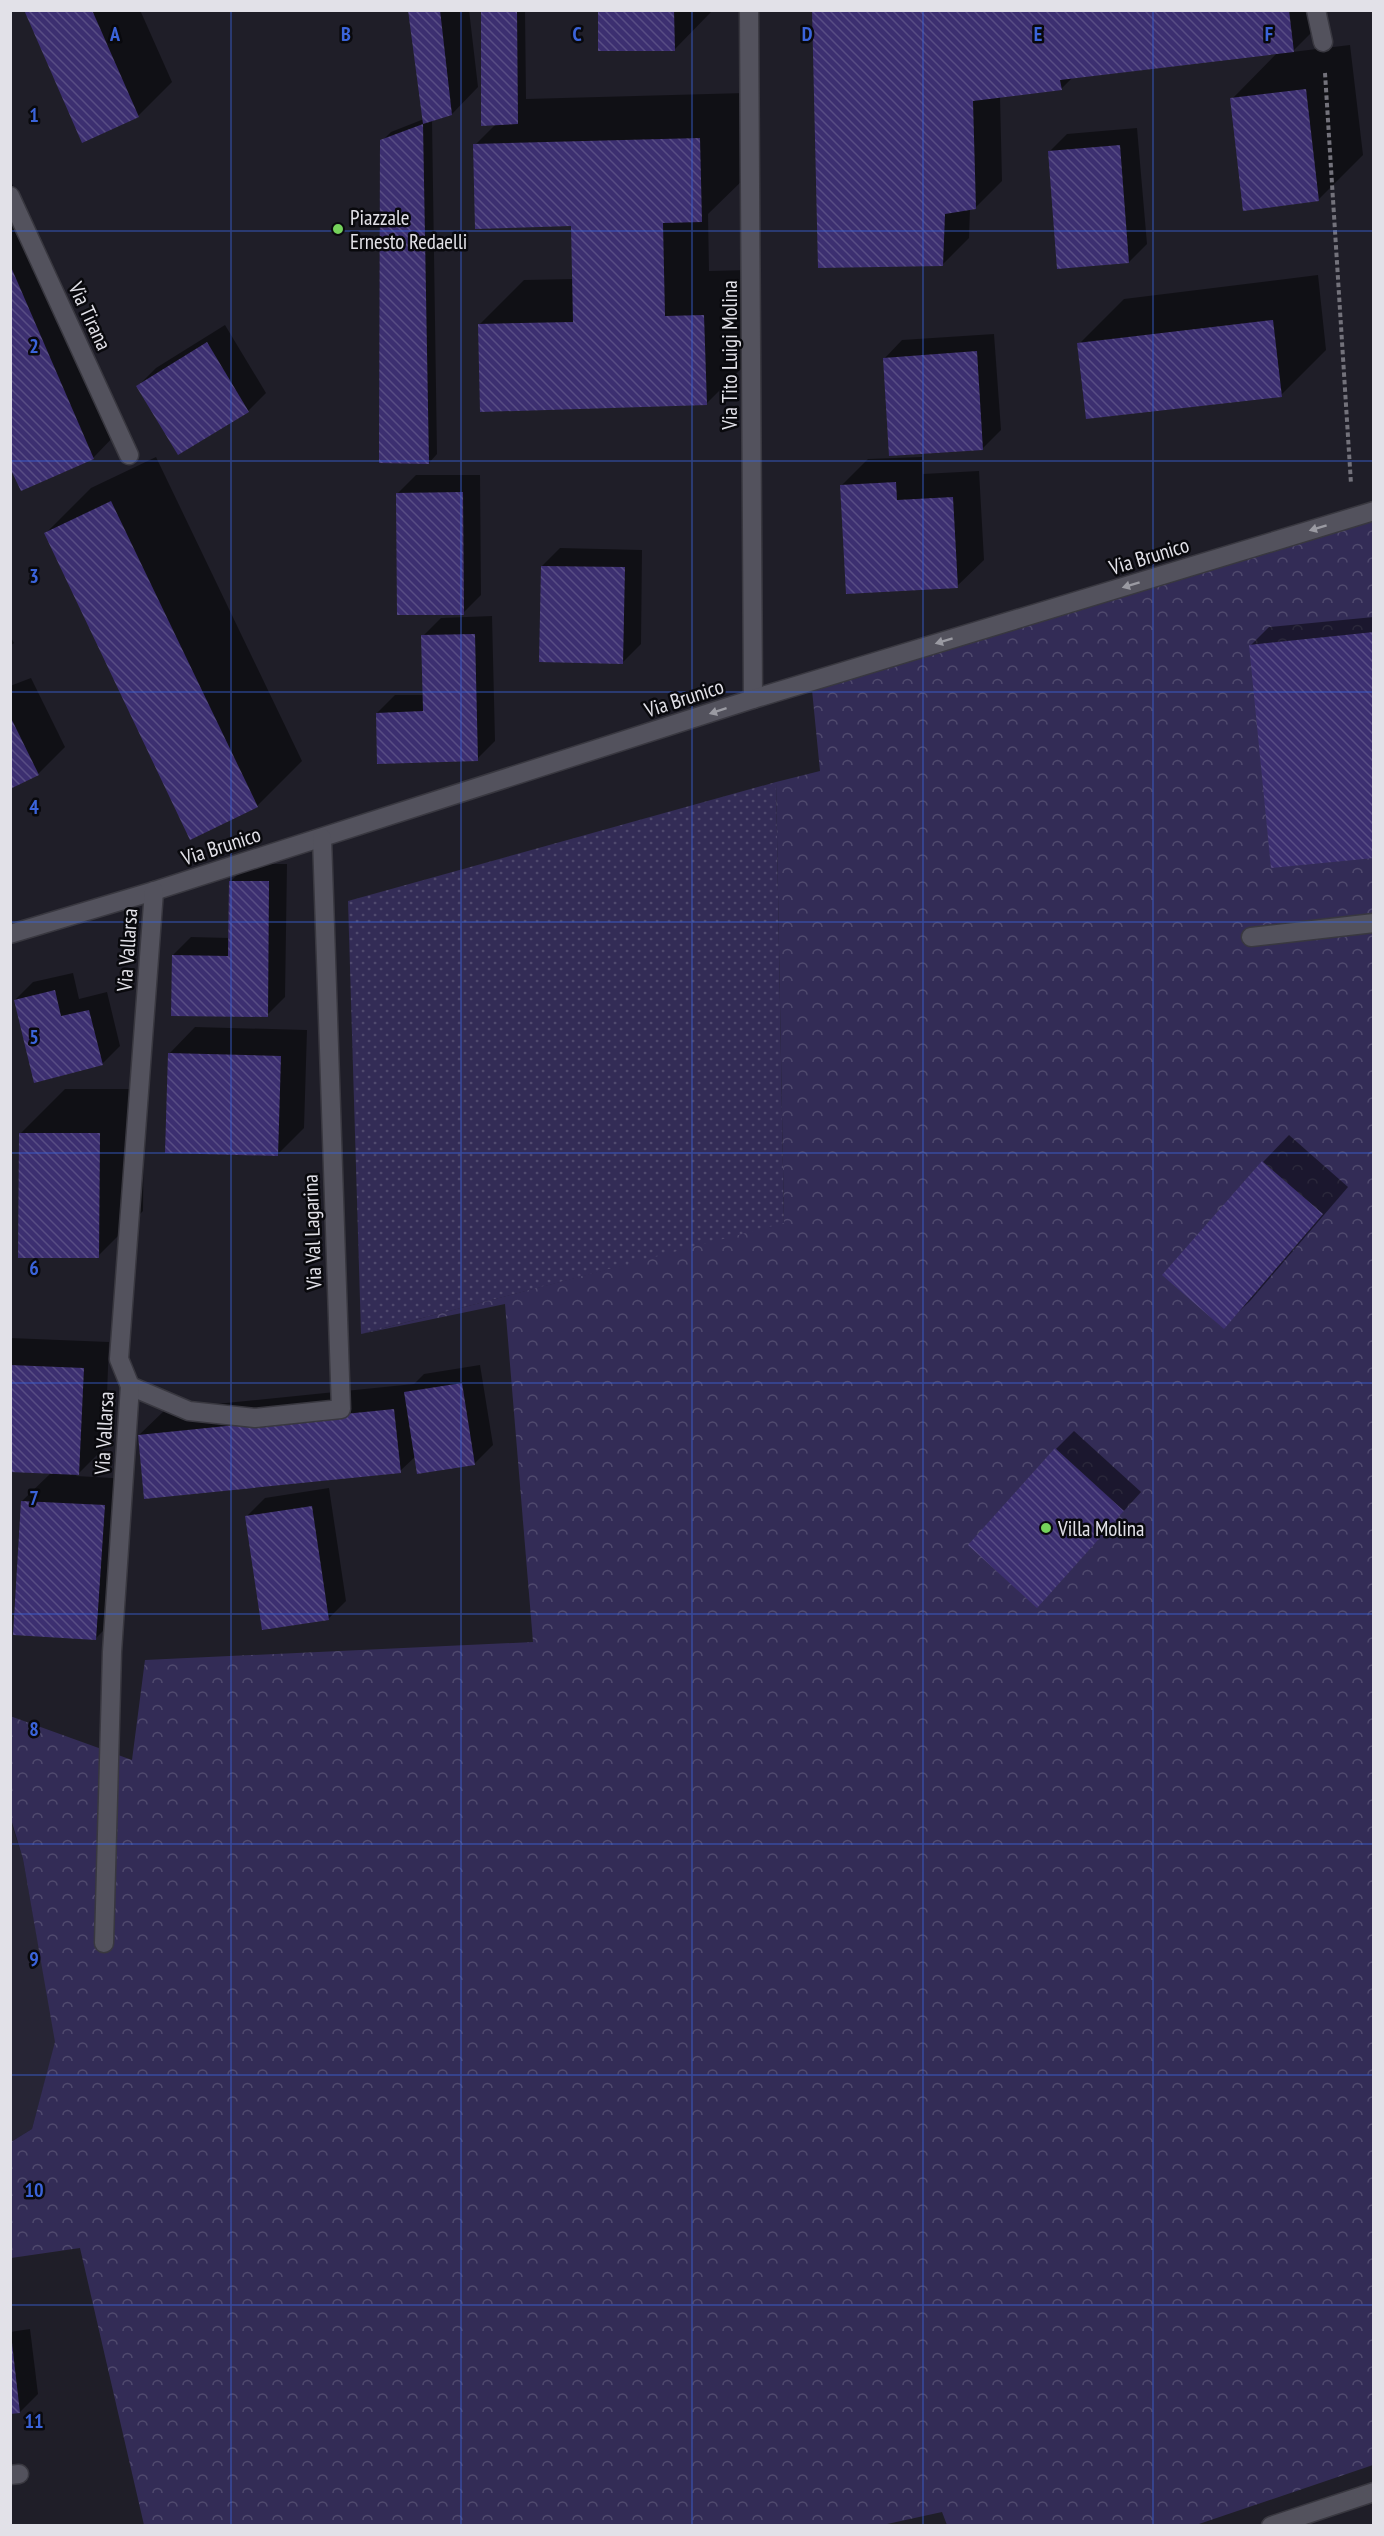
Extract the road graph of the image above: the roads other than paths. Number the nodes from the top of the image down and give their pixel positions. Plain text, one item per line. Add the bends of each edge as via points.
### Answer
1 (749, 10) edge
2 (1316, 10) edge
3 (1323, 42) road end
4 (10, 196) edge
5 (129, 455) dead end
6 (1374, 511) edge
7 (753, 699) junction
8 (322, 838) junction
9 (154, 891) junction
10 (1374, 923) edge
11 (10, 934) edge
12 (1251, 937) dead end
13 (130, 1386) junction
14 (104, 1944) dead end
15 (1374, 2492) edge
16 (1271, 2526) edge

1 - 7 street, Via Tito Luigi Molina
2 - 3 street
4 - 5 street, Via Tirana
6 -> 7 street, Via Brunico
7 -> 8 street, Via Brunico
8 - 9 street, Via Brunico
8 - 13 street, Via Val Lagarina via 341,1409 255,1418 189,1411
9 - 11 street, Via Brunico
9 - 13 street, Via Vallarsa via 119,1359
10 - 12 street
13 - 14 street, Via Vallarsa via 112,1652
15 - 16 street

